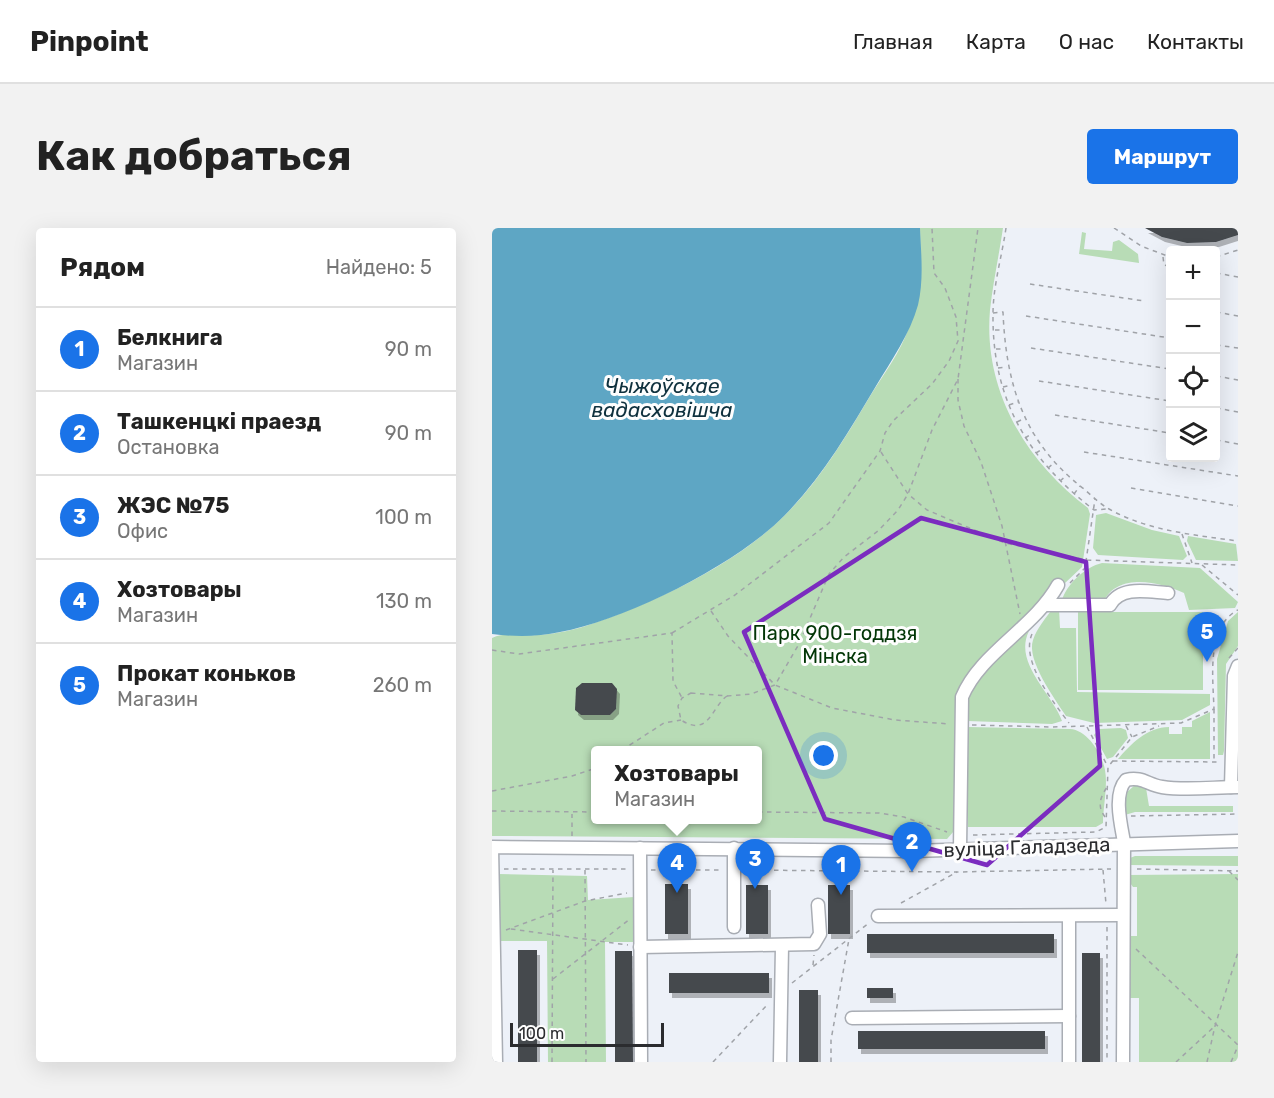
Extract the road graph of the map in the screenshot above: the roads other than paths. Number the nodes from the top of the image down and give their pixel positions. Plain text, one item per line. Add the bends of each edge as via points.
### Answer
1 (1061, 587) road end
2 (1168, 593) dead end
3 (1047, 605) junction
4 (1238, 666) edge
5 (1234, 787) edge
6 (1238, 841) edge
7 (1124, 843) junction
8 (492, 847) edge
9 (640, 848) junction
10 (734, 849) junction
11 (960, 850) junction
12 (492, 869) edge
13 (818, 905) dead end
14 (1122, 915) junction
15 (878, 916) road end
16 (1069, 916) junction
17 (493, 918) edge
18 (734, 927) dead end
19 (782, 946) junction
20 (640, 947) junction
21 (494, 1012) edge
22 (1069, 1016) junction
23 (852, 1018) dead end
24 (496, 1062) edge
25 (641, 1062) edge
26 (780, 1062) edge
27 (1069, 1062) edge
28 (1123, 1062) edge

1 - 3 street
2 - 3 street via 1129,591 1114,598 1110,605
3 - 11 street via 972,678 962,697
4 - 5 street via 1234,676
5 - 7 street via 1164,788 1142,778 1126,780 1120,794
6 - 7 street, вуліца Галадзеда
7 - 11 street, вуліца Галадзеда
7 - 14 street
8 - 9 street, вуліца Галадзеда
8 - 12 street
9 - 10 street, вуліца Галадзеда
9 - 20 street
10 - 11 street, вуліца Галадзеда
10 - 18 street
12 - 17 street
13 - 19 street via 820,934 814,944
14 - 16 street
14 - 28 street
15 - 16 street
16 - 22 street
17 - 21 street
19 - 20 street
19 - 26 street
20 - 25 street
21 - 24 street
22 - 23 street
22 - 27 street

